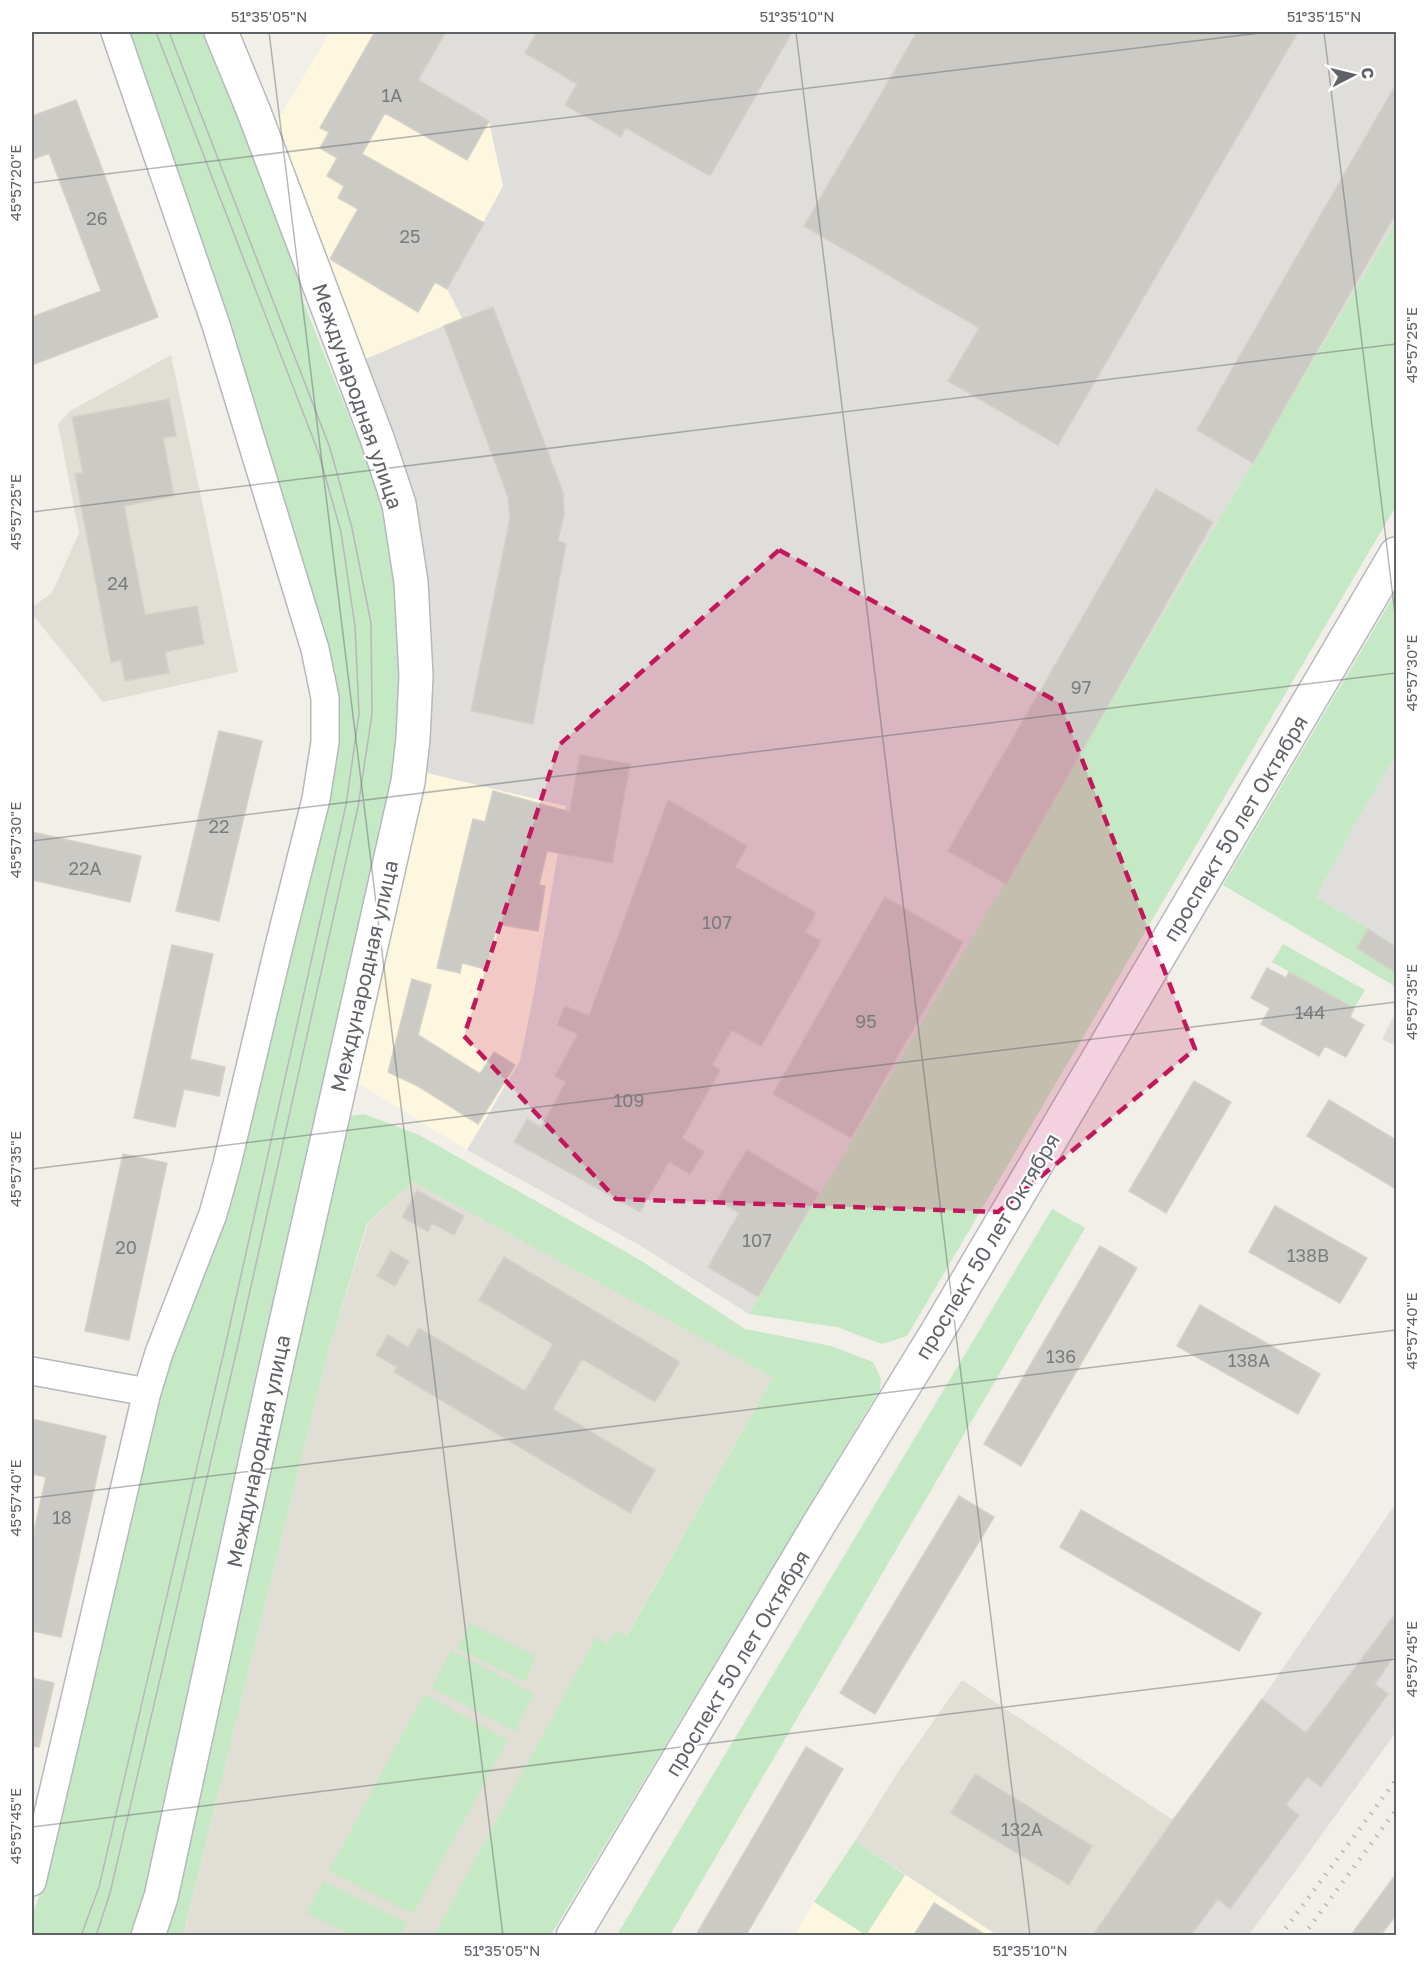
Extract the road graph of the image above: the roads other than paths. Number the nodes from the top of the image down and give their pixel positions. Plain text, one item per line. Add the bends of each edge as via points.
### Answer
1 (116, 32) edge
2 (220, 32) edge
3 (1396, 554) edge
4 (32, 1371) edge
5 (147, 1392) junction
6 (32, 1882) edge
7 (148, 1935) edge
8 (573, 1935) edge

1 - 5 street via 216,325 315,649 325,698 325,742 316,799 227,1164 213,1214
2 - 7 street, Международная улица via 374,427 399,504 411,582 416,676 408,782 161,1897
3 - 8 street, проспект 50 лет Октября via 936,1334
4 - 5 street
5 - 6 street

